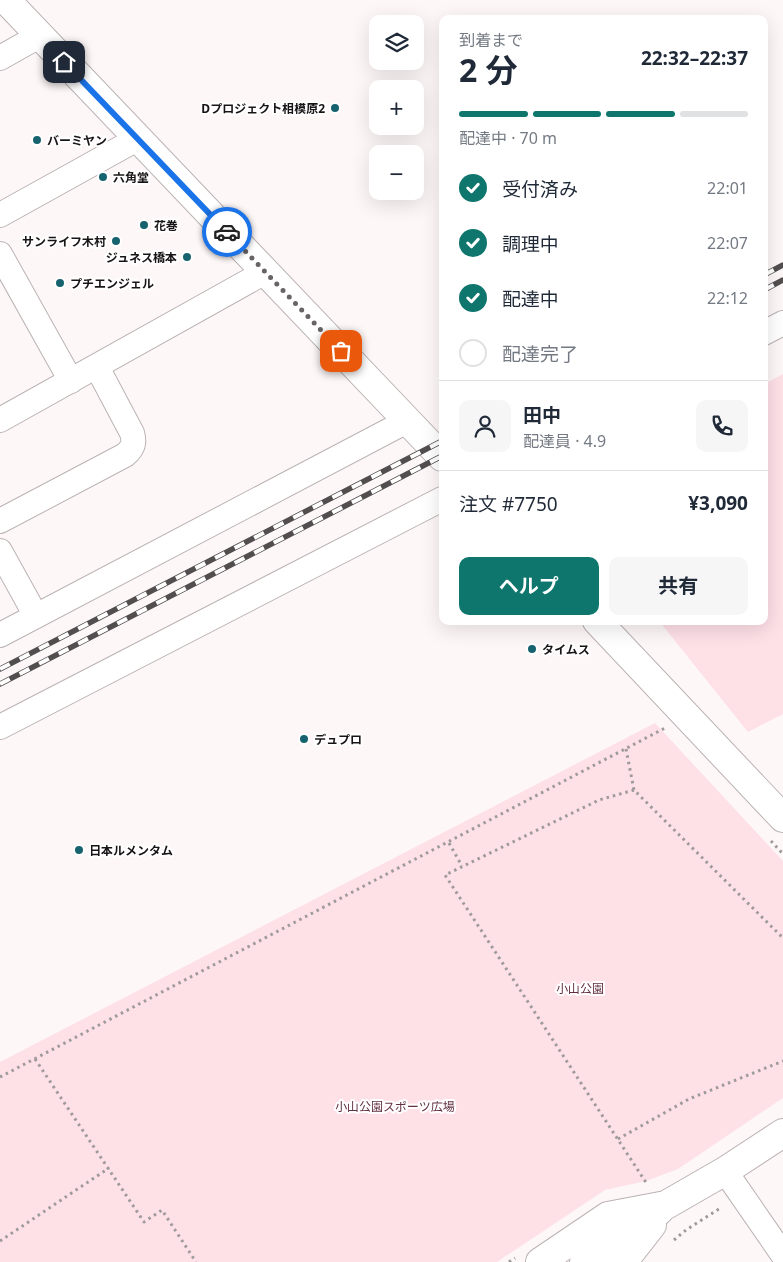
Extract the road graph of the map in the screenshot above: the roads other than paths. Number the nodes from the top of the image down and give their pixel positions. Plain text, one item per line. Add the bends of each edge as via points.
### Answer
1 (6, 0) edge
2 (39, 36) junction
3 (0, 58) edge
4 (137, 139) junction
5 (0, 214) edge
6 (0, 254) edge
7 (266, 272) junction
8 (783, 323) edge
9 (768, 331) edge
10 (97, 367) junction
11 (70, 381) junction
12 (0, 420) edge
13 (407, 421) junction
14 (439, 455) edge
15 (439, 501) edge
16 (0, 521) edge
17 (0, 551) edge
18 (36, 616) junction
19 (602, 625) edge
20 (0, 635) edge
21 (0, 727) edge
22 (783, 818) edge
23 (783, 1133) edge
24 (725, 1171) junction
25 (658, 1197) junction
26 (783, 1255) edge
27 (540, 1262) edge
28 (584, 1262) edge
29 (623, 1262) edge

1 - 2 street
2 - 3 street
2 - 4 street
4 - 5 street
4 - 7 street
6 - 11 street
7 - 10 street
7 - 13 street
8 - 9 street
10 - 11 street
10 - 16 street via 132,433 132,449
11 - 12 street
13 - 14 street
13 - 18 street
15 - 21 street
17 - 18 street
18 - 20 street
19 - 22 street
23 - 24 street
24 - 25 street
24 - 26 street
25 - 27 street via 608,1216
25 - 28 street
25 - 29 street

